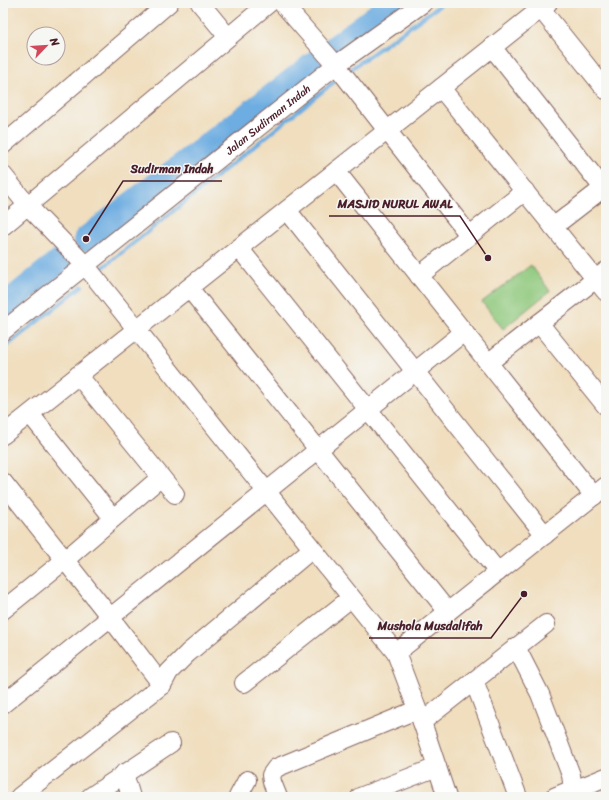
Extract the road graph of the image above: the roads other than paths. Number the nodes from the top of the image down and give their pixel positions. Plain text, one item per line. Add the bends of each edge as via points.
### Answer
1 (169, 3) edge
2 (200, 3) edge
3 (269, 3) edge
4 (282, 3) edge
5 (423, 3) edge
6 (545, 6) edge
7 (228, 36) junction
8 (492, 47) junction
9 (336, 65) junction
10 (441, 88) junction
11 (606, 90) edge
12 (388, 130) junction
13 (3, 145) edge
14 (336, 171) junction
15 (3, 175) edge
16 (605, 187) edge
17 (525, 191) junction
18 (28, 206) junction
19 (287, 210) junction
20 (3, 226) edge
21 (554, 227) junction
22 (469, 235) junction
23 (238, 248) junction
24 (85, 265) junction
25 (419, 276) junction
26 (603, 280) edge
27 (189, 288) junction
28 (539, 323) junction
29 (3, 330) edge
30 (136, 330) junction
31 (464, 332) junction
32 (488, 363) junction
33 (415, 372) junction
34 (78, 375) junction
35 (606, 406) edge
36 (368, 410) junction
37 (30, 414) junction
38 (3, 435) edge
39 (318, 450) junction
40 (160, 477) junction
41 (3, 482) edge
42 (600, 491) edge
43 (266, 492) junction
44 (174, 494) dead end
45 (113, 518) junction
46 (545, 535) junction
47 (312, 549) junction
48 (65, 560) junction
49 (498, 572) junction
50 (351, 598) junction
51 (6, 599) edge
52 (448, 612) junction
53 (110, 617) junction
54 (546, 624) dead end
55 (516, 647) junction
56 (396, 653) junction
57 (474, 681) junction
58 (244, 683) dead end
59 (162, 685) junction
60 (3, 704) edge
61 (419, 716) junction
62 (171, 743) dead end
63 (437, 767) junction
64 (124, 773) junction
65 (606, 777) edge
66 (247, 780) dead end
67 (573, 789) junction
68 (19, 797) edge
69 (90, 797) edge
70 (131, 797) edge
71 (238, 797) edge
72 (278, 797) edge
73 (360, 797) edge
74 (447, 797) edge
75 (518, 797) edge
76 (554, 797) edge

1 - 13 street
2 - 7 street
3 - 7 street
4 - 9 street
5 - 9 street, Jalan Sudirman Indah
6 - 8 street
6 - 11 street
7 - 18 street
8 - 10 street
8 - 16 street
9 - 12 street
9 - 24 street, Jalan Sudirman Indah
10 - 12 street
10 - 17 street
12 - 14 street
12 - 22 street
14 - 19 street
14 - 25 street
15 - 18 street
16 - 21 street
17 - 21 street
17 - 22 street
18 - 20 street
18 - 24 street
19 - 23 street
19 - 33 street
21 - 26 street
22 - 25 street
23 - 27 street
23 - 36 street
24 - 29 street, Jalan Sudirman Indah
24 - 30 street
25 - 31 street
26 - 28 street
27 - 30 street
27 - 39 street
28 - 32 street
28 - 35 street
30 - 34 street
30 - 43 street
31 - 32 street
31 - 33 street
32 - 42 street
33 - 36 street
33 - 46 street
34 - 37 street
34 - 40 street
36 - 39 street
36 - 49 street
37 - 38 street
37 - 45 street
39 - 43 street
39 - 52 street
40 - 44 street
40 - 45 street
41 - 48 street
42 - 46 street
43 - 47 street
43 - 53 street
45 - 48 street
46 - 49 street
47 - 50 street
47 - 59 street via 188,653 169,672
48 - 51 street
48 - 53 street
49 - 52 street
50 - 56 street
50 - 58 street
52 - 56 street
53 - 59 street
53 - 60 street
54 - 55 street
55 - 57 street
55 - 67 street via 544,705 571,775
56 - 61 street
57 - 61 street
57 - 75 street
59 - 68 street
61 - 63 street
61 - 72 street via 276,768 271,775
62 - 64 street
63 - 73 street
63 - 74 street
64 - 69 street
64 - 70 street
65 - 67 street
66 - 71 street
67 - 76 street

